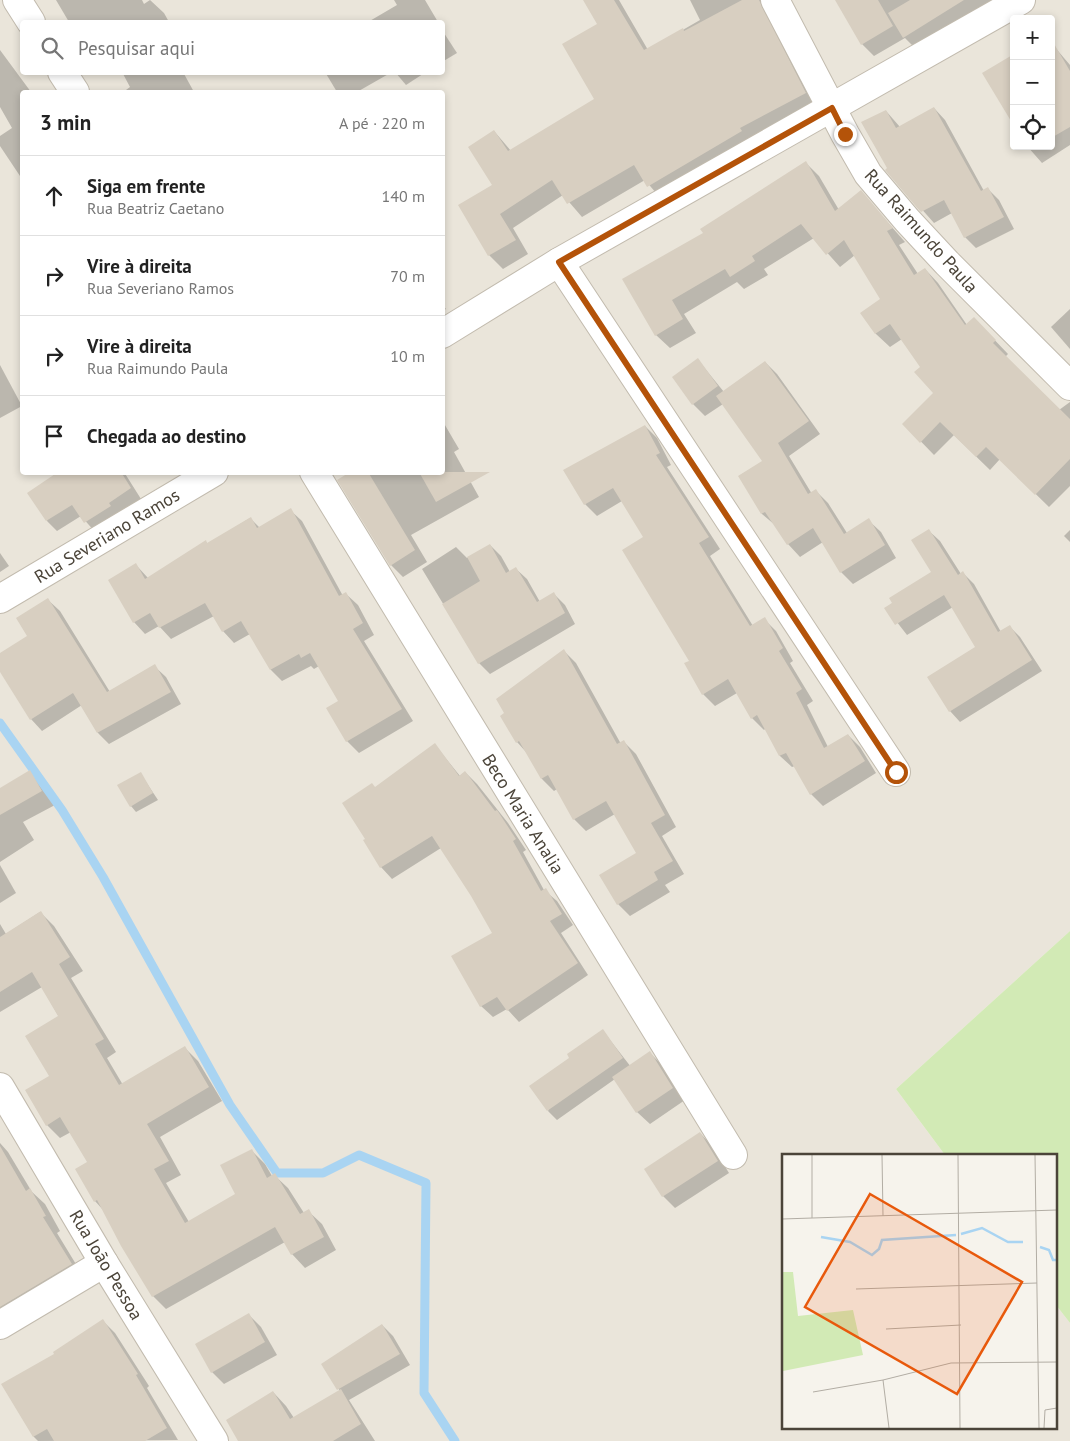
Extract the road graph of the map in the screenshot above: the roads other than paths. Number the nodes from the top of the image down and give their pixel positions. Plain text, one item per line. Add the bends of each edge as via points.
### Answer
1 (16, 0) edge
2 (775, 0) edge
3 (1021, 0) edge
4 (30, 20) edge
5 (64, 75) edge
6 (74, 90) edge
7 (832, 108) junction
8 (559, 262) junction
9 (445, 332) edge
10 (1070, 386) edge
11 (209, 475) edge
12 (316, 475) edge
13 (0, 599) edge
14 (896, 772) dead end
15 (0, 1088) edge
16 (733, 1155) dead end
17 (104, 1263) junction
18 (0, 1324) edge
19 (214, 1441) edge

1 - 4 street
2 - 7 street, Rua Raimundo Paula
3 - 7 street
5 - 6 street
7 - 8 street
7 - 10 street, Rua Raimundo Paula via 868,174 907,220
8 - 9 street
8 - 14 street
11 - 13 street, Rua Severiano Ramos
12 - 16 street, Beco Maria Analia
15 - 17 street, Rua João Pessoa
17 - 18 street
17 - 19 street, Rua João Pessoa

